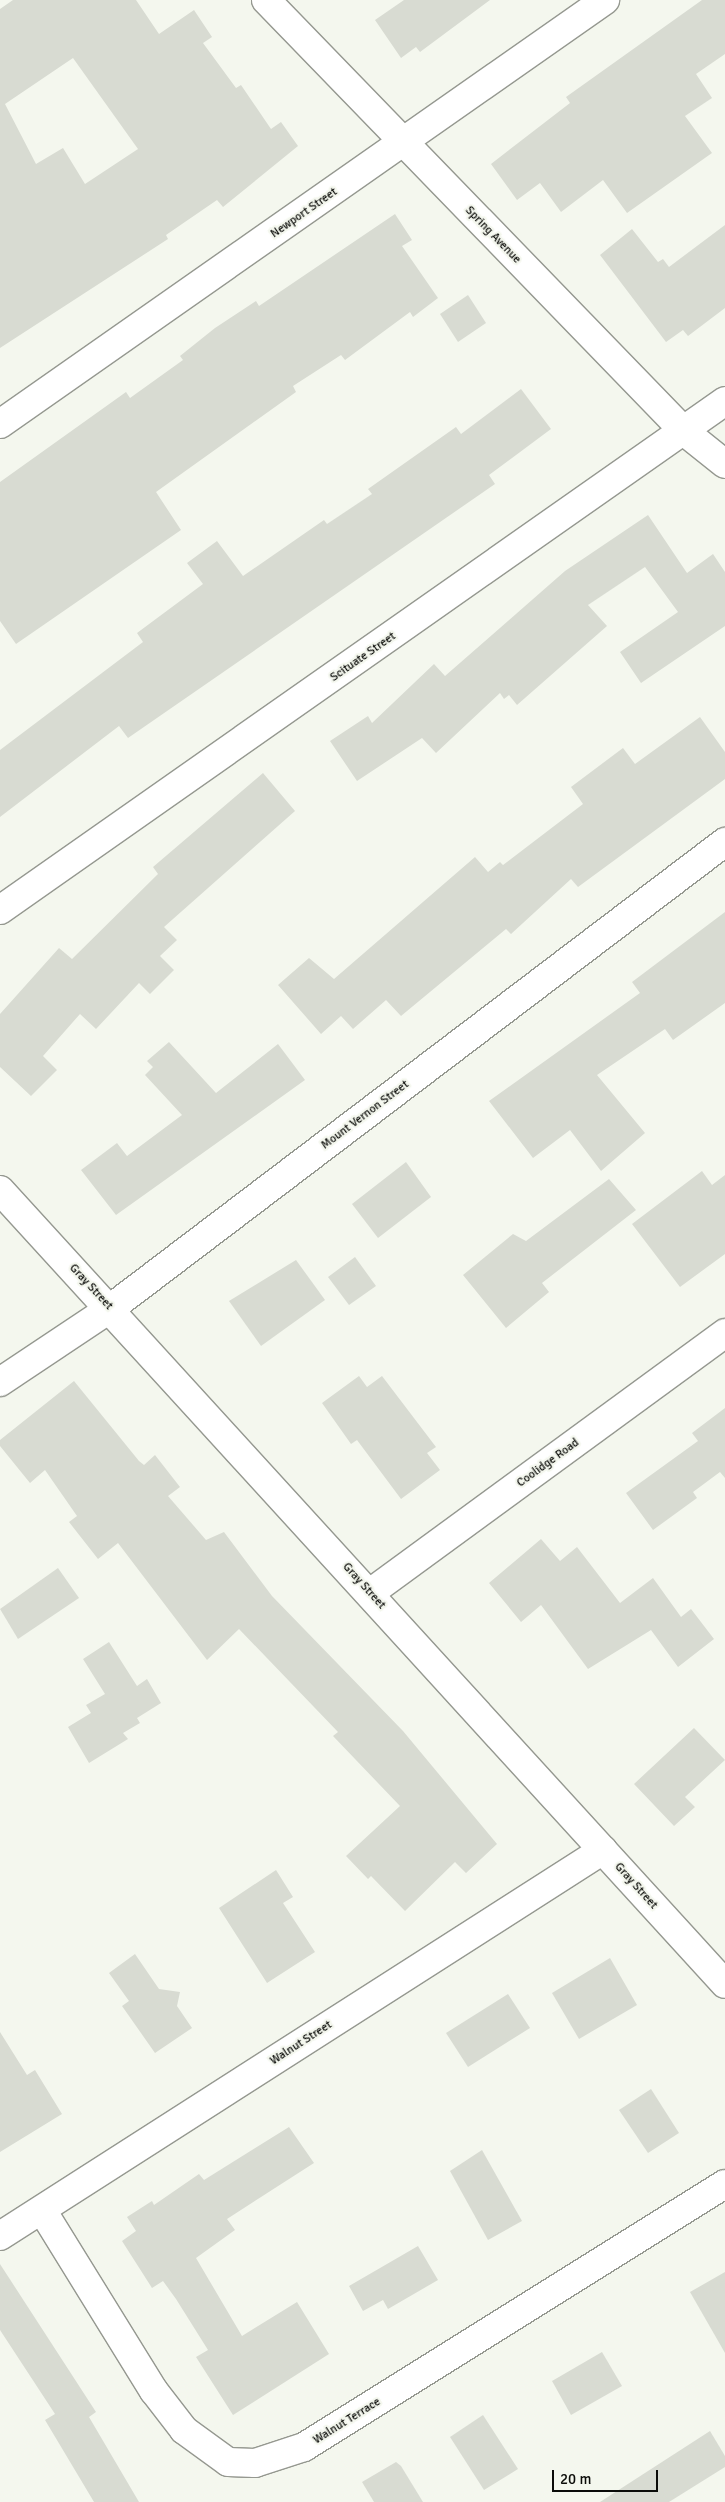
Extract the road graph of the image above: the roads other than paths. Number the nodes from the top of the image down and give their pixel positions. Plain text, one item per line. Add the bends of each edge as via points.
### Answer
1 (266, 0) edge
2 (605, 0) edge
3 (404, 144) junction
4 (725, 401) edge
5 (0, 424) edge
6 (685, 432) junction
7 (725, 464) edge
8 (725, 842) edge
9 (0, 910) edge
10 (0, 1190) edge
11 (110, 1308) junction
12 (725, 1333) edge
13 (0, 1382) edge
14 (370, 1594) junction
15 (603, 1850) junction
16 (725, 1984) edge
17 (725, 2184) edge
18 (42, 2210) junction
19 (0, 2236) edge

1 - 3 street, Spring Avenue
2 - 3 street, Newport Street
3 - 5 street, Newport Street
3 - 6 street, Spring Avenue
4 - 6 street, Scituate Street
6 - 7 street, Spring Avenue
6 - 9 street, Scituate Street
8 - 11 street, Mount Vernon Street
10 - 11 street, Gray Street
11 - 13 street, Mount Vernon Street
11 - 14 street, Gray Street
12 - 14 street, Coolidge Road
14 - 15 street, Gray Street
15 - 16 street, Gray Street
15 - 18 street, Walnut Street
17 - 18 street, Walnut Terrace via 304,2447 255,2463 228,2462 184,2430 154,2391
18 - 19 street, Walnut Street

